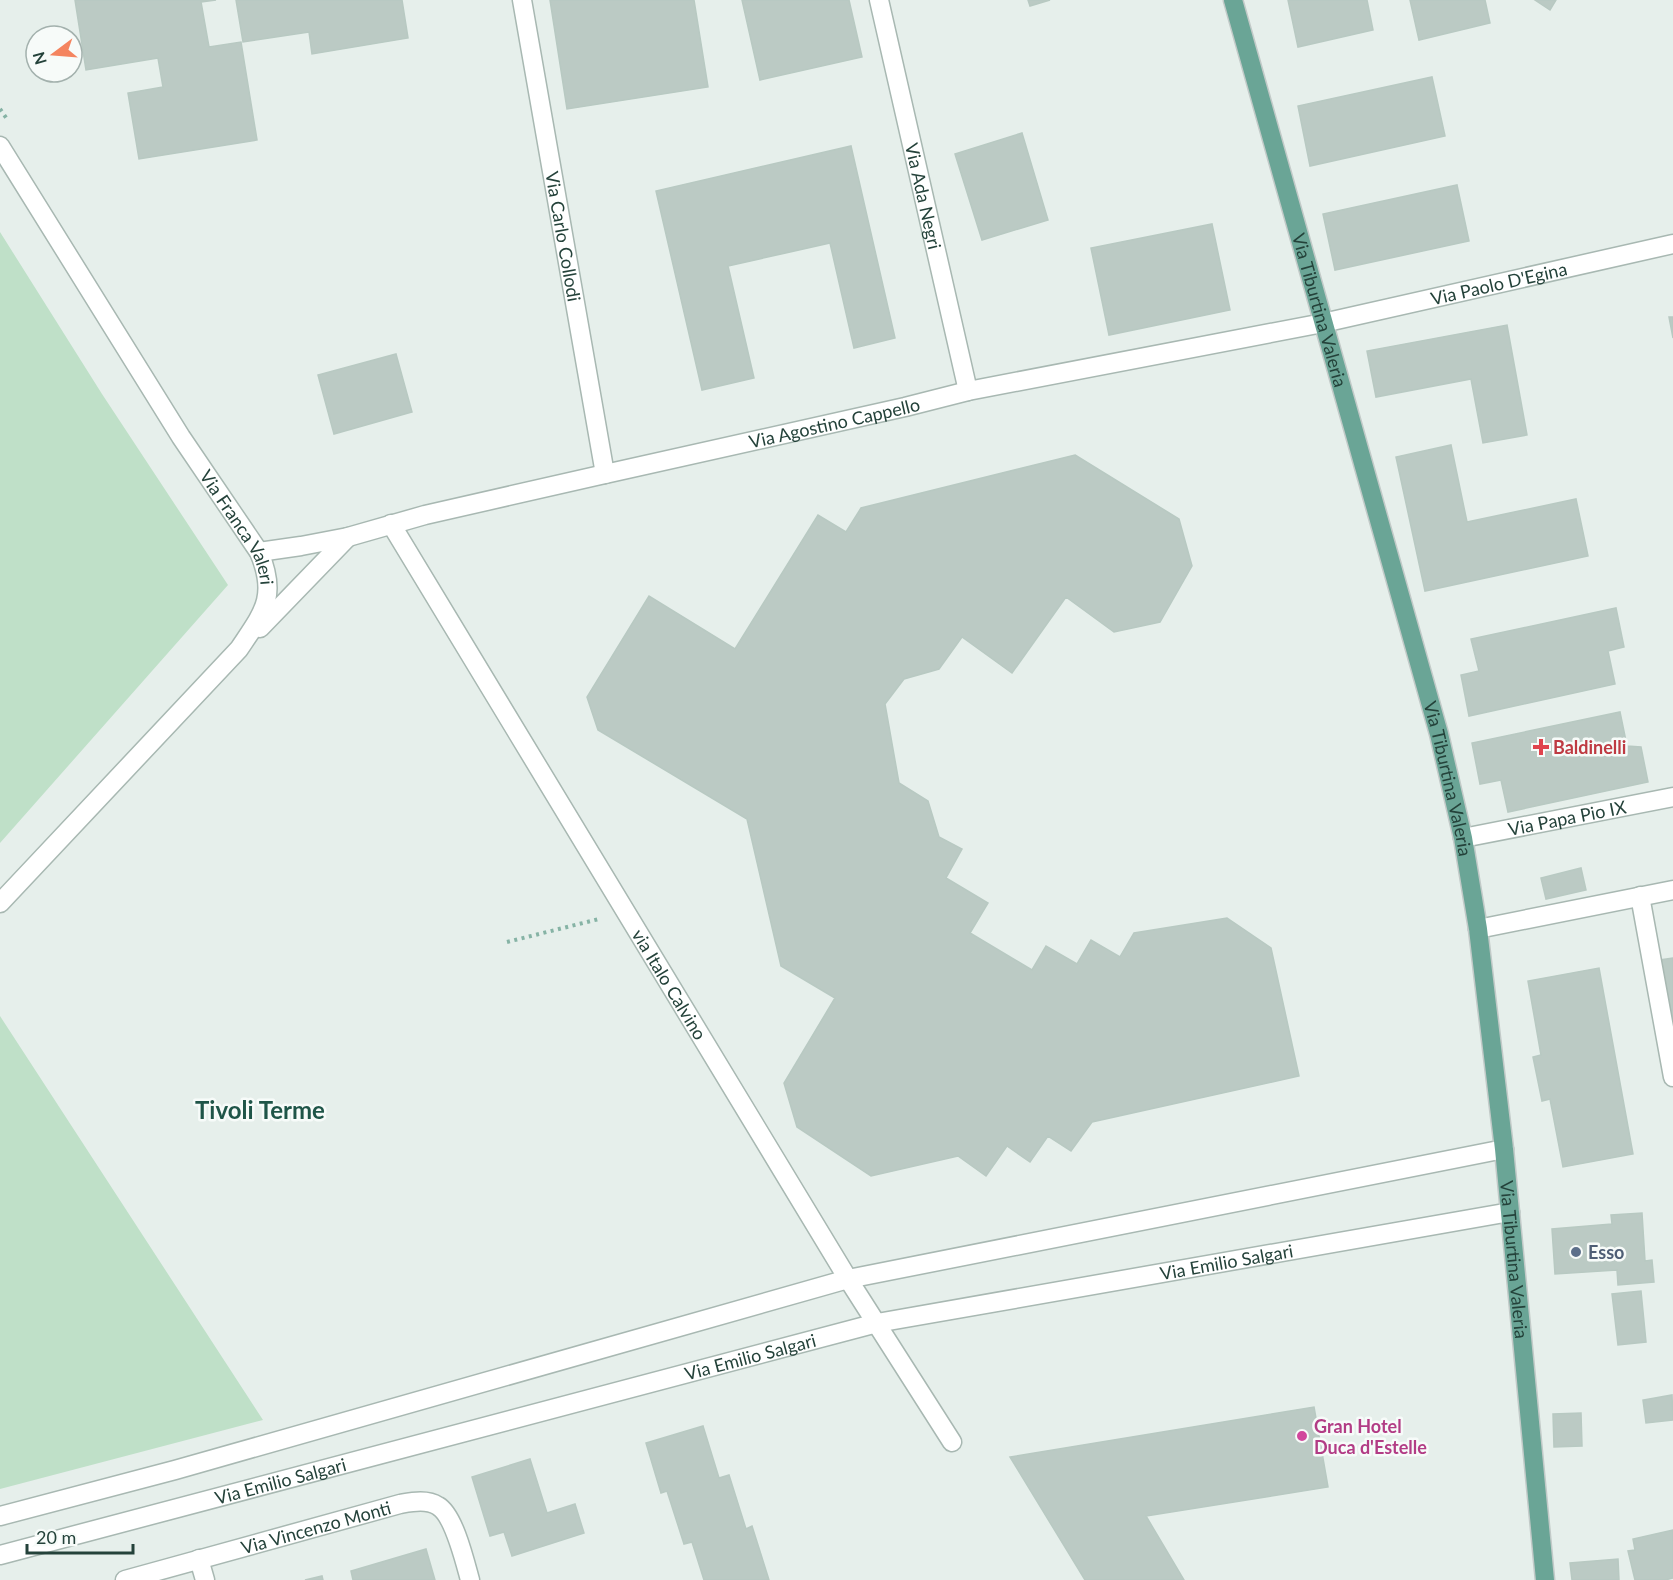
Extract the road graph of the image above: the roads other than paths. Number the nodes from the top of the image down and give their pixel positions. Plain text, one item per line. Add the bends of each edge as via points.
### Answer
1 (522, 0) edge
2 (879, 0) edge
3 (1233, 0) edge
4 (0, 146) edge
5 (1673, 244) edge
6 (1323, 322) junction
7 (969, 391) junction
8 (605, 474) junction
9 (391, 524) junction
10 (348, 537) junction
11 (259, 552) junction
12 (239, 650) junction
13 (1673, 797) edge
14 (1463, 838) junction
15 (1673, 890) edge
16 (1640, 896) junction
17 (0, 903) edge
18 (1478, 929) junction
19 (1673, 1077) edge
20 (1504, 1149) junction
21 (1510, 1212) junction
22 (848, 1279) junction
23 (877, 1323) junction
24 (952, 1442) dead end
25 (0, 1516) edge
26 (0, 1555) edge
27 (199, 1559) junction
28 (125, 1580) edge
29 (205, 1580) edge
30 (470, 1580) edge
31 (1545, 1580) edge

1 - 8 street, Via Carlo Collodi
2 - 7 street, Via Ada Negri
3 - 6 main road, Via Tiburtina Valeria
4 - 11 street, Via Franca Valeri via 181,437
5 - 6 street, Via Paolo D'Egina
6 - 7 street, Via Agostino Cappello
6 - 14 main road, Via Tiburtina Valeria via 1439,734
7 - 8 street, Via Agostino Cappello
8 - 9 street, Via Agostino Cappello
9 - 10 street, Via Agostino Cappello
9 - 22 street, via Italo Calvino
10 - 11 street, Via Agostino Cappello
10 - 12 street
11 - 12 street, Via Franca Valeri via 268,579 268,596 264,610
12 - 17 street, Via Franca Valeri
13 - 14 street, Via Papa Pio IX
14 - 18 main road, Via Tiburtina Valeria
15 - 16 street
16 - 18 street
16 - 19 street
18 - 20 main road, Via Tiburtina Valeria
20 - 21 main road, Via Tiburtina Valeria
20 - 22 street, Via Emilio Salgari
21 - 23 street, Via Emilio Salgari
21 - 31 main road, Via Tiburtina Valeria
22 - 23 street, via Italo Calvino
22 - 25 street, Via Emilio Salgari
23 - 24 street, via Italo Calvino
23 - 26 street, Via Emilio Salgari
27 - 28 street, Via Vincenzo Monti
27 - 29 street
27 - 30 street, Via Vincenzo Monti via 400,1504 420,1502 439,1506 446,1514

